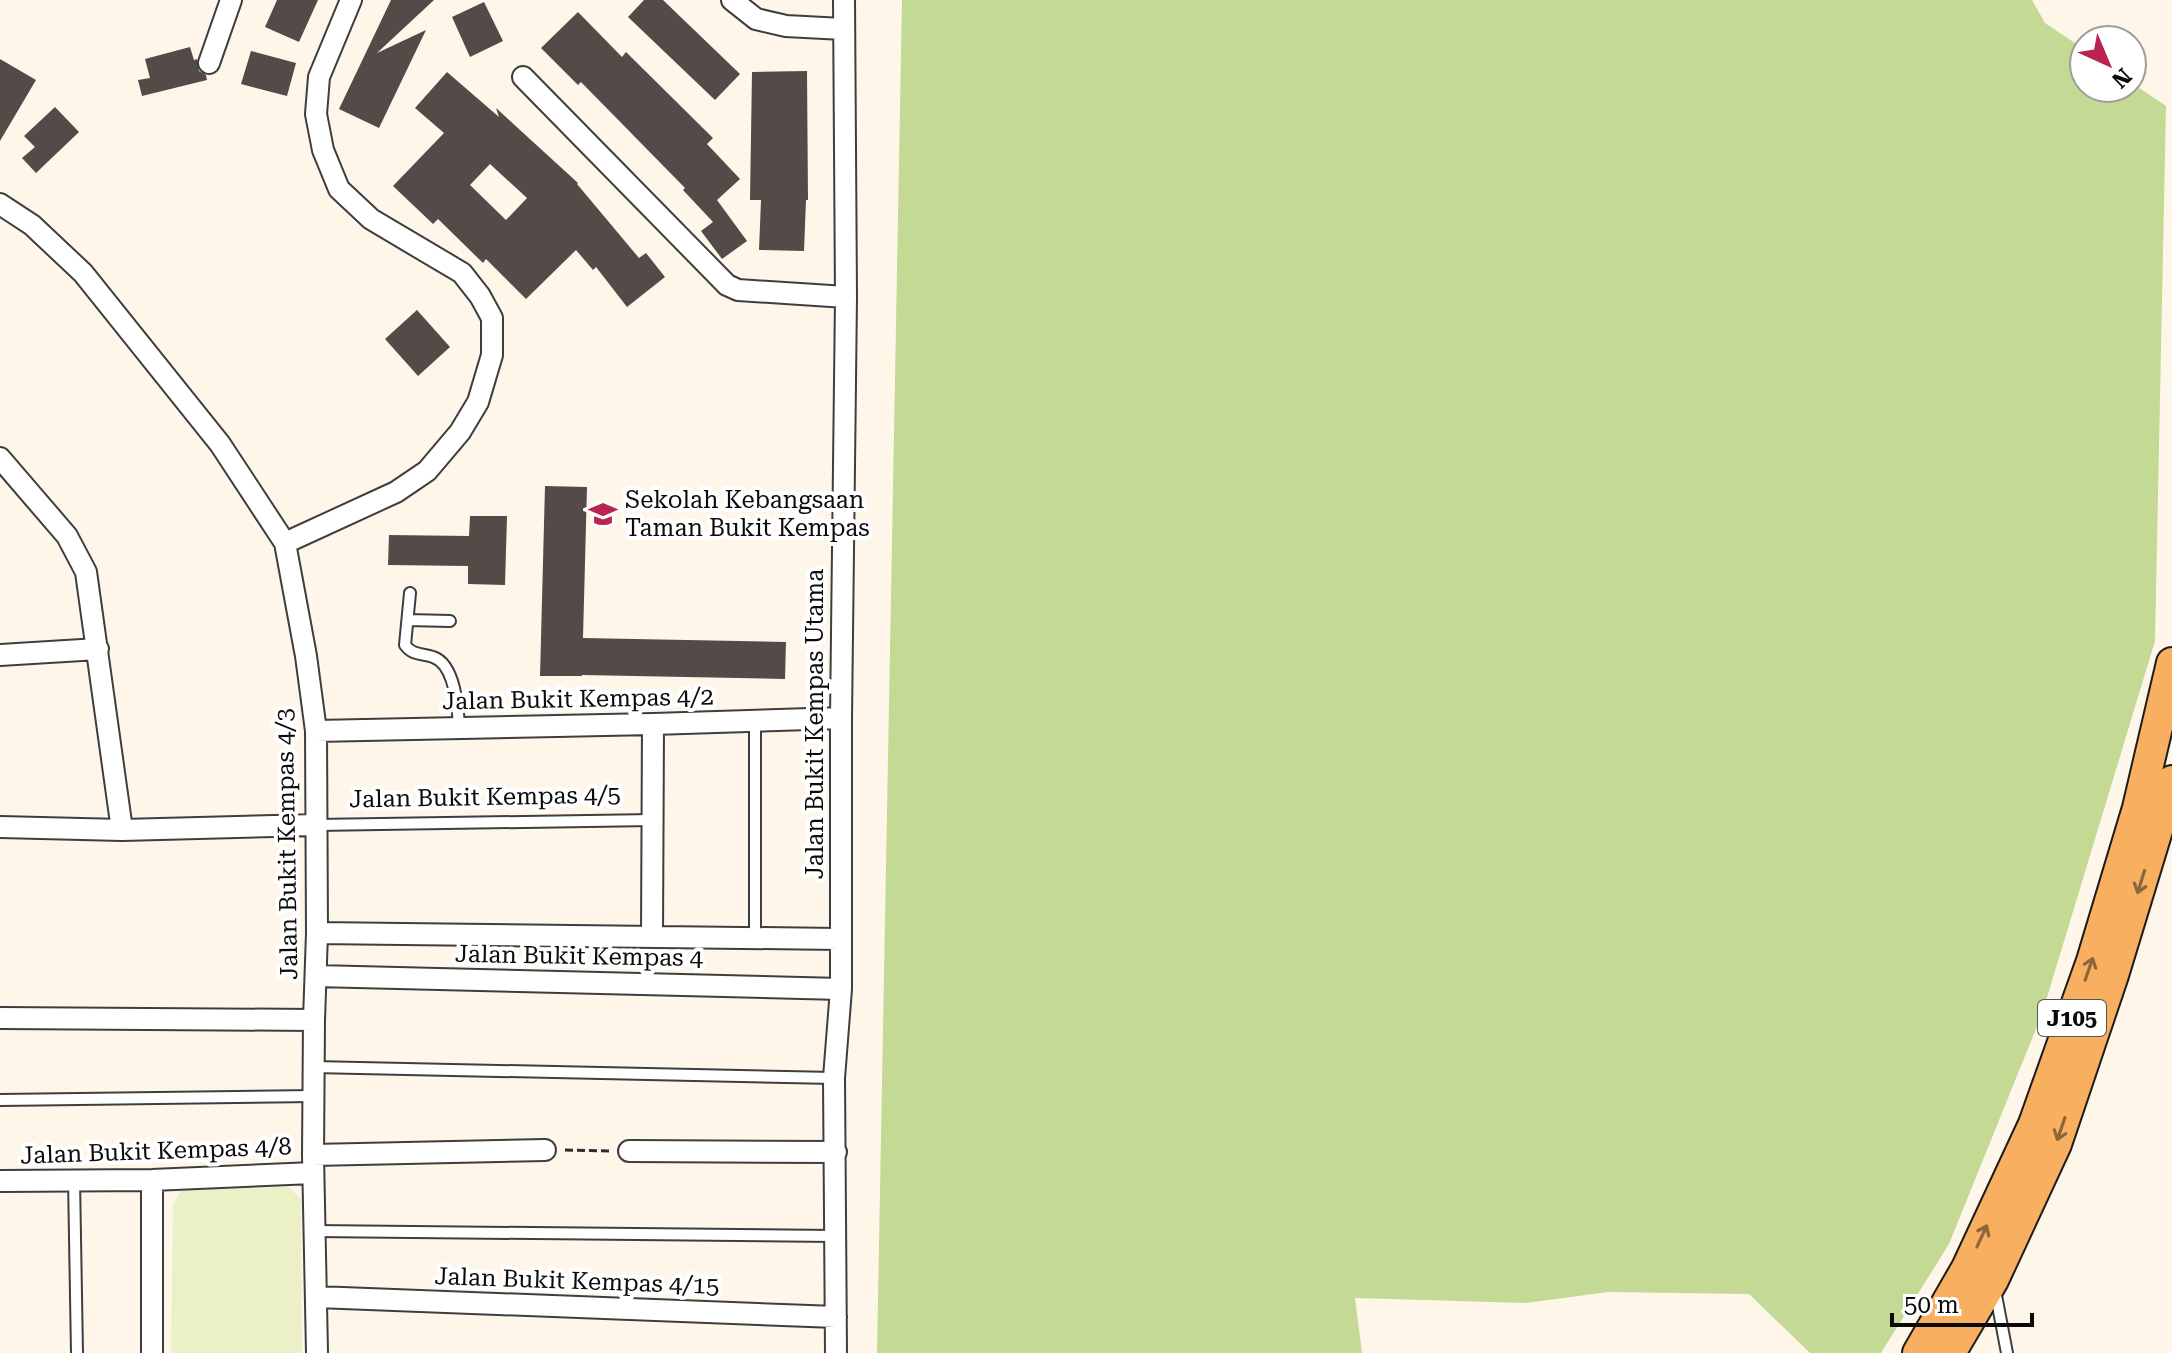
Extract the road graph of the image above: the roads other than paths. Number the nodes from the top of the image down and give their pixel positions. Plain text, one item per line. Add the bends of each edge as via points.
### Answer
1 (231, 0) edge
2 (351, 0) edge
3 (732, 0) edge
4 (844, 0) edge
5 (843, 29) junction
6 (209, 63) dead end
7 (523, 77) dead end
8 (0, 204) edge
9 (846, 297) junction
10 (0, 458) edge
11 (285, 543) junction
12 (410, 593) dead end
13 (408, 620) junction
14 (450, 621) dead end
15 (98, 649) junction
16 (0, 655) edge
17 (2172, 663) edge
18 (841, 718) junction
19 (755, 721) junction
20 (653, 724) junction
21 (459, 727) junction
22 (316, 731) junction
23 (2172, 781) edge
24 (653, 820) junction
25 (316, 825) junction
26 (0, 827) edge
27 (122, 830) junction
28 (317, 933) junction
29 (652, 937) junction
30 (755, 938) junction
31 (840, 939) junction
32 (316, 976) junction
33 (841, 989) junction
34 (0, 1018) edge
35 (314, 1020) junction
36 (313, 1067) junction
37 (834, 1078) junction
38 (313, 1096) junction
39 (0, 1100) edge
40 (545, 1150) road end
41 (629, 1151) road end
42 (836, 1152) junction
43 (313, 1164) junction
44 (74, 1179) junction
45 (152, 1180) junction
46 (0, 1181) edge
47 (314, 1231) junction
48 (836, 1236) junction
49 (1993, 1280) junction
50 (317, 1297) junction
51 (836, 1317) junction
52 (77, 1353) edge
53 (152, 1353) edge
54 (317, 1353) edge
55 (836, 1353) edge
56 (1918, 1353) edge
57 (1950, 1353) edge
58 (2007, 1353) edge

1 - 6 street
2 - 11 street via 319,77 316,114 323,150 339,189 371,219 462,273 492,318 492,355 478,402 427,471 396,492
3 - 5 street via 756,19
4 - 5 street, Jalan Bukit Kempas Utama
5 - 9 street, Jalan Bukit Kempas Utama
7 - 9 street via 727,285
8 - 11 street, Jalan Bukit Kempas 4/3 via 32,225 83,273 220,444
9 - 18 street, Jalan Bukit Kempas Utama
10 - 15 street via 67,536 86,572
11 - 22 street, Jalan Bukit Kempas 4/3
12 - 13 lane
13 - 14 lane
13 - 21 lane via 408,649 440,661 456,691
15 - 16 street
15 - 27 street
56 -> 17 main road, J105 via 1967,1268 2034,1124 2092,961 2138,808
18 - 19 street, Jalan Bukit Kempas 4/2
18 - 31 street, Jalan Bukit Kempas Utama
19 - 20 street, Jalan Bukit Kempas 4/2
19 - 30 lane
20 - 21 street, Jalan Bukit Kempas 4/2
20 - 24 street
21 - 22 street, Jalan Bukit Kempas 4/2
22 - 25 street, Jalan Bukit Kempas 4/3
23 -> 49 main road, J105 via 2160,834 2056,1144
24 - 25 lane, Jalan Bukit Kempas 4/5
24 - 29 street
25 - 27 street
25 - 28 street, Jalan Bukit Kempas 4/3
26 - 27 street
28 - 29 street, Jalan Bukit Kempas 4
28 - 32 street, Jalan Bukit Kempas 4/3
29 - 30 street, Jalan Bukit Kempas 4
30 - 31 street, Jalan Bukit Kempas 4
31 - 33 street, Jalan Bukit Kempas Utama
32 - 33 street, Jalan Bukit Kempas 4
32 - 35 street, Jalan Bukit Kempas 4/3
33 - 37 street, Jalan Bukit Kempas Utama
34 - 35 street
35 - 36 street, Jalan Bukit Kempas 4/3
36 - 37 lane
36 - 38 street, Jalan Bukit Kempas 4/3
37 - 42 street, Jalan Bukit Kempas Utama
38 - 39 lane
38 - 43 street, Jalan Bukit Kempas 4/3
40 - 43 street, Jalan Bukit Kempas 4/8
41 - 42 street
42 - 48 street, Jalan Bukit Kempas Utama
43 - 45 street, Jalan Bukit Kempas 4/8
43 - 47 street, Jalan Bukit Kempas 4/3
44 - 45 street, Jalan Bukit Kempas 4/8
44 - 46 street, Jalan Bukit Kempas 4/8
44 - 52 lane
45 - 53 street
47 - 48 lane
47 - 50 street, Jalan Bukit Kempas 4/3
48 - 51 street, Jalan Bukit Kempas Utama
49 - 57 main road, J105
49 - 58 lane
50 - 51 street, Jalan Bukit Kempas 4/15
50 - 54 street, Jalan Bukit Kempas 4/3
51 - 55 street, Jalan Bukit Kempas Utama

